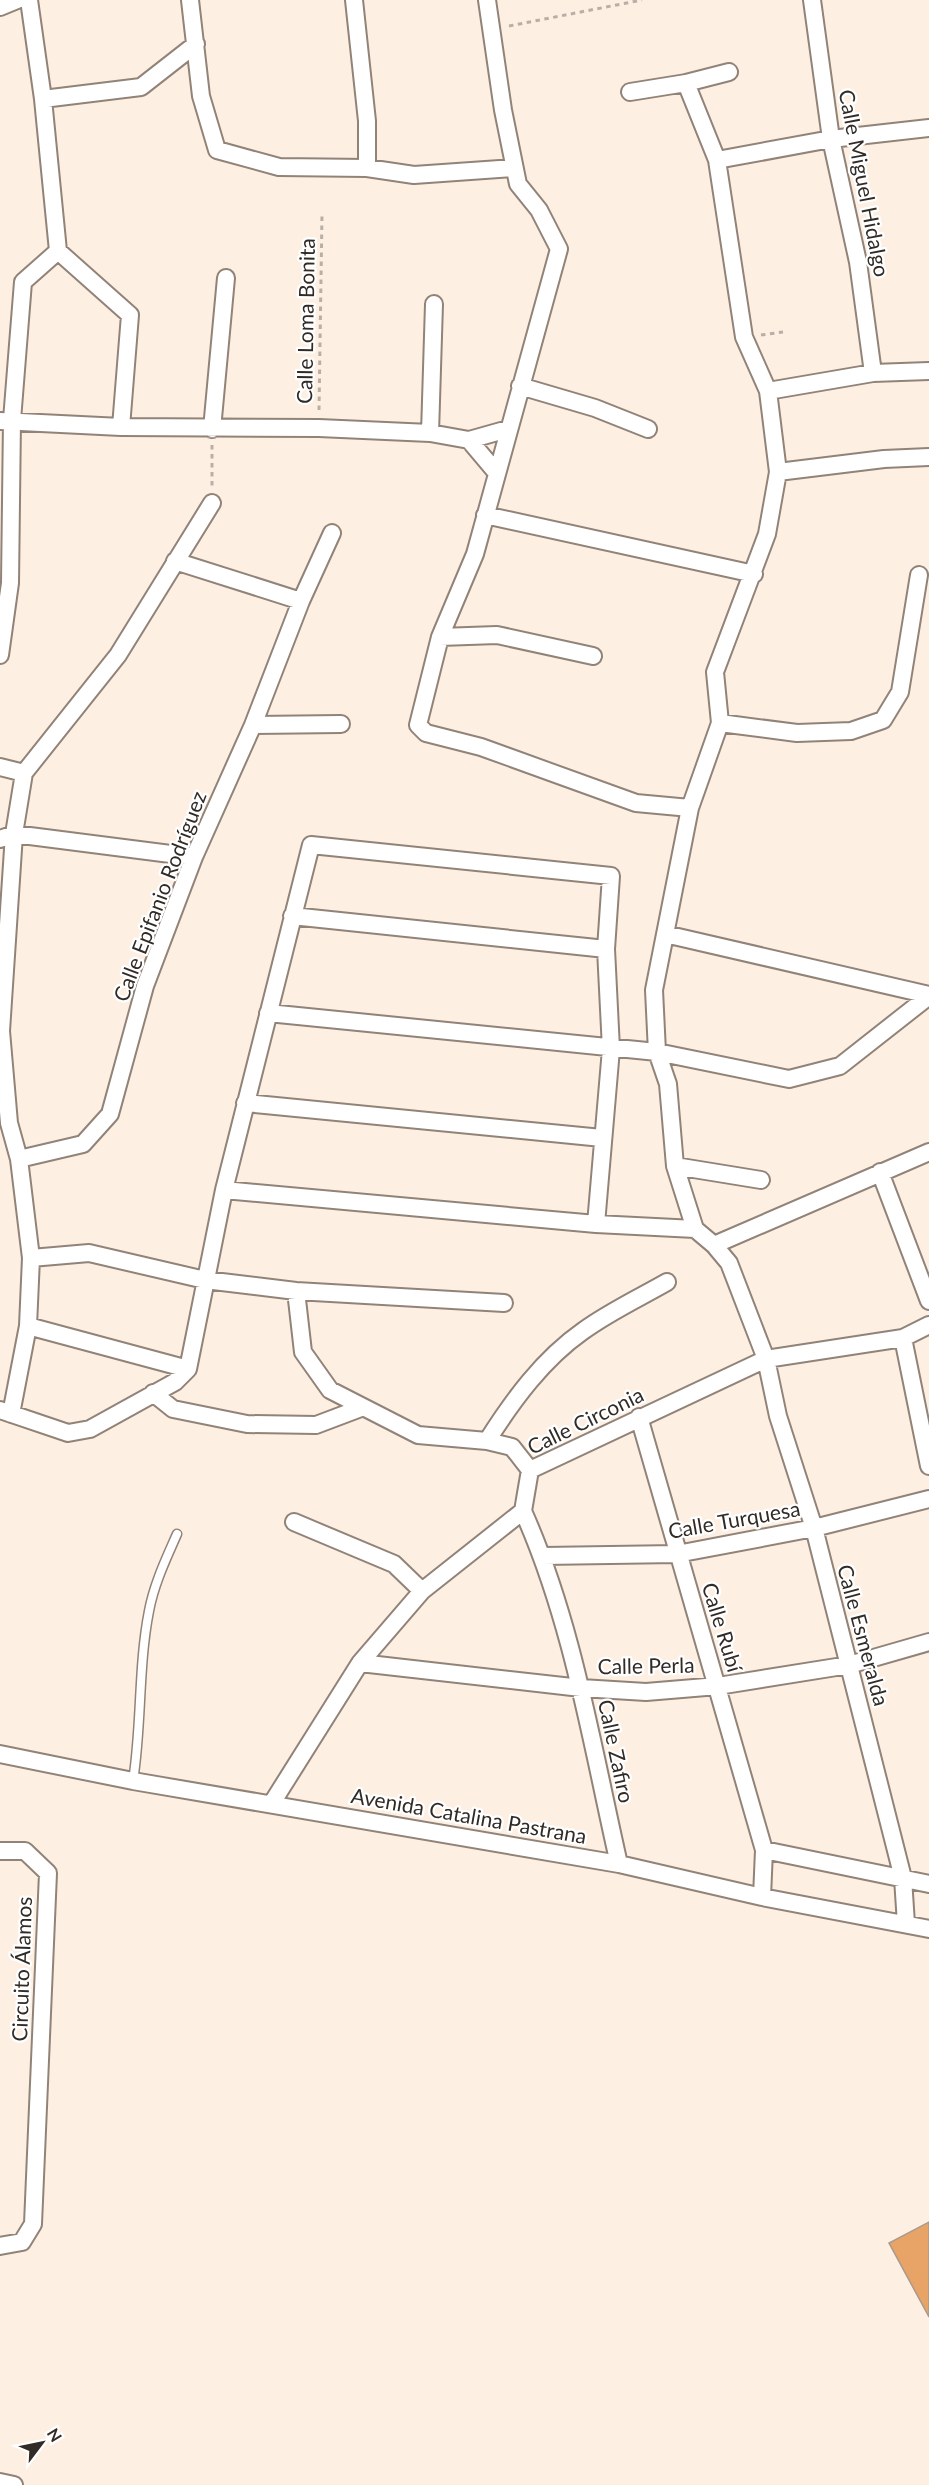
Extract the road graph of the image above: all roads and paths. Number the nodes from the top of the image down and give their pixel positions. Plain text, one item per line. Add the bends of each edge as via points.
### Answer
1 (17, 0) edge
2 (29, 0) edge
3 (190, 0) edge
4 (354, 0) edge
5 (487, 0) edge
6 (642, 0) edge
7 (812, 0) edge
8 (0, 7) edge
9 (490, 30) junction
10 (196, 44) junction
11 (729, 72) dead end
12 (686, 83) junction
13 (630, 92) dead end
14 (43, 99) junction
15 (929, 128) edge
16 (831, 139) junction
17 (717, 160) junction
18 (367, 168) junction
19 (516, 176) junction
20 (322, 214) dead end
21 (58, 251) junction
22 (226, 278) dead end
23 (434, 304) dead end
24 (929, 371) edge
25 (873, 373) junction
26 (520, 386) junction
27 (768, 391) junction
28 (6, 420) edge
29 (121, 427) junction
30 (319, 428) junction
31 (212, 429) junction
32 (507, 429) junction
33 (648, 429) dead end
34 (430, 434) junction
35 (469, 440) junction
36 (929, 457) edge
37 (496, 472) junction
38 (778, 472) junction
39 (212, 503) joint
40 (485, 515) junction
41 (332, 533) dead end
42 (175, 561) junction
43 (753, 574) junction
44 (919, 576) dead end
45 (301, 601) junction
46 (440, 637) junction
47 (0, 656) edge
48 (593, 656) dead end
49 (720, 723) junction
50 (341, 724) dead end
51 (253, 725) junction
52 (0, 766) edge
53 (24, 773) junction
54 (690, 808) junction
55 (7, 837) edge
56 (194, 857) junction
57 (292, 916) junction
58 (665, 934) junction
59 (606, 949) junction
60 (929, 995) edge
61 (268, 1013) junction
62 (611, 1049) junction
63 (657, 1052) junction
64 (245, 1103) junction
65 (5, 1124) edge
66 (602, 1138) junction
67 (929, 1152) edge
68 (19, 1159) junction
69 (675, 1166) junction
70 (880, 1172) junction
71 (761, 1180) dead end
72 (224, 1190) junction
73 (596, 1224) junction
74 (695, 1229) junction
75 (714, 1245) junction
76 (31, 1258) junction
77 (205, 1280) junction
78 (667, 1282) dead end
79 (297, 1291) junction
80 (929, 1301) edge
81 (504, 1303) dead end
82 (929, 1325) edge
83 (28, 1326) junction
84 (903, 1338) junction
85 (766, 1359) junction
86 (188, 1370) junction
87 (153, 1393) junction
88 (361, 1408) junction
89 (5, 1412) edge
90 (639, 1418) junction
91 (488, 1441) junction
92 (929, 1466) edge
93 (530, 1470) junction
94 (929, 1499) edge
95 (523, 1511) junction
96 (294, 1522) dead end
97 (814, 1528) junction
98 (177, 1534) dead end
99 (677, 1554) junction
100 (543, 1556) junction
101 (422, 1591) junction
102 (929, 1642) edge
103 (360, 1663) junction
104 (849, 1665) junction
105 (718, 1686) junction
106 (581, 1688) junction
107 (0, 1754) edge
108 (133, 1781) junction
109 (272, 1803) junction
110 (764, 1850) junction
111 (0, 1851) edge
112 (619, 1864) junction
113 (903, 1878) junction
114 (929, 1884) edge
115 (762, 1897) junction
116 (906, 1924) junction
117 (929, 1929) edge
118 (0, 2246) edge
119 (0, 2482) edge
120 (14, 2485) edge

1 - 8 street
2 - 14 street
3 - 10 street
4 - 18 street via 366,110
5 - 9 street
6 - 9 path
7 - 16 street, Calle Miguel Hidalgo
9 - 19 street
10 - 14 street via 141,87
10 - 18 street via 201,96 217,150 279,167
11 - 12 street
12 - 13 street
12 - 17 street
14 - 21 street
15 - 16 street
16 - 17 street
16 - 25 street, Calle Miguel Hidalgo via 858,262
17 - 27 street via 744,337
18 - 19 street via 414,176
19 - 26 street via 559,249
20 - 30 path, Calle Loma Bonita
21 - 28 street via 23,282
21 - 29 street via 130,315
22 - 31 street
23 - 34 street
24 - 25 street
25 - 27 street
26 - 32 street
26 - 33 street via 595,408
27 - 38 street
28 - 29 street
28 - 47 street via 10,583
29 - 31 street
30 - 31 street
30 - 34 street
31 - 39 path
32 - 35 street
32 - 37 street
34 - 35 street
35 - 37 street
36 - 38 street
37 - 40 street
38 - 43 street via 767,534
39 - 42 street
40 - 43 street
40 - 46 street via 475,554
41 - 45 street, Calle Epifanio Rodríguez
42 - 45 street
42 - 53 street via 118,656
43 - 49 street via 715,672
44 - 49 street via 900,692 883,720 851,731 797,733
45 - 51 street, Calle Epifanio Rodríguez
46 - 48 street via 497,635
46 - 54 street via 418,725 426,734 481,747 636,803
49 - 54 street
50 - 51 street
51 - 56 street, Calle Epifanio Rodríguez
52 - 53 street
53 - 55 street
54 - 58 street
55 - 56 street
55 - 65 street via 1,1031
56 - 68 street, Calle Epifanio Rodríguez via 145,986 110,1114 83,1144
57 - 59 street
57 - 59 street via 310,845 611,876
57 - 61 street
58 - 60 street
58 - 63 street via 654,990
59 - 62 street
60 - 63 street via 840,1066 789,1079
61 - 62 street
61 - 64 street
62 - 63 street
62 - 66 street
63 - 69 street via 668,1084
64 - 66 street
64 - 72 street
65 - 68 street
66 - 73 street
67 - 70 street
68 - 76 street
69 - 71 street
69 - 74 street
70 - 75 street
70 - 80 street
72 - 73 street
72 - 77 street
73 - 74 street
74 - 75 street, Calle Esmeralda
75 - 85 street, Calle Esmeralda via 729,1263
76 - 77 street via 89,1253
76 - 83 street
77 - 79 street
77 - 86 street
78 - 91 street via 583,1331 545,1364 507,1409
79 - 81 street
79 - 88 street via 303,1352 330,1390
82 - 84 street, Calle Circonia
83 - 86 street
83 - 89 street
84 - 85 street, Calle Circonia
84 - 92 street
85 - 90 street, Calle Circonia
85 - 97 street, Calle Esmeralda via 778,1416
86 - 87 street
87 - 88 street via 173,1409 247,1424 316,1425
87 - 89 street via 90,1429 68,1433
88 - 91 street via 418,1435
90 - 93 street, Calle Circonia
90 - 99 street, Calle Rubí
91 - 93 street via 512,1448
93 - 95 street, Calle Circonia
94 - 97 street, Calle Turquesa
95 - 100 street, Calle Zafiro
95 - 101 street
96 - 101 street via 394,1564
97 - 99 street, Calle Turquesa
97 - 104 street, Calle Esmeralda
98 - 108 lane via 149,1612
99 - 100 street, Calle Turquesa
99 - 105 street, Calle Rubí
100 - 106 street, Calle Zafiro
101 - 103 street
102 - 104 street, Calle Perla
103 - 106 street, Calle Perla
103 - 109 street
104 - 105 street, Calle Perla
104 - 113 street, Calle Esmeralda
105 - 106 street, Calle Perla via 646,1692
105 - 110 street, Calle Rubí
106 - 112 street, Calle Zafiro
107 - 108 street, Avenida Catalina Pastrana
108 - 109 street, Avenida Catalina Pastrana
109 - 112 street, Avenida Catalina Pastrana
110 - 113 street
110 - 115 street, Calle Rubí
111 - 118 street, Circuito Álamos via 25,1851 48,1873 33,2224 22,2242
112 - 115 street, Avenida Catalina Pastrana
113 - 114 street
113 - 116 street, Calle Esmeralda
115 - 116 street, Avenida Catalina Pastrana
116 - 117 street, Avenida Catalina Pastrana
119 - 120 street

